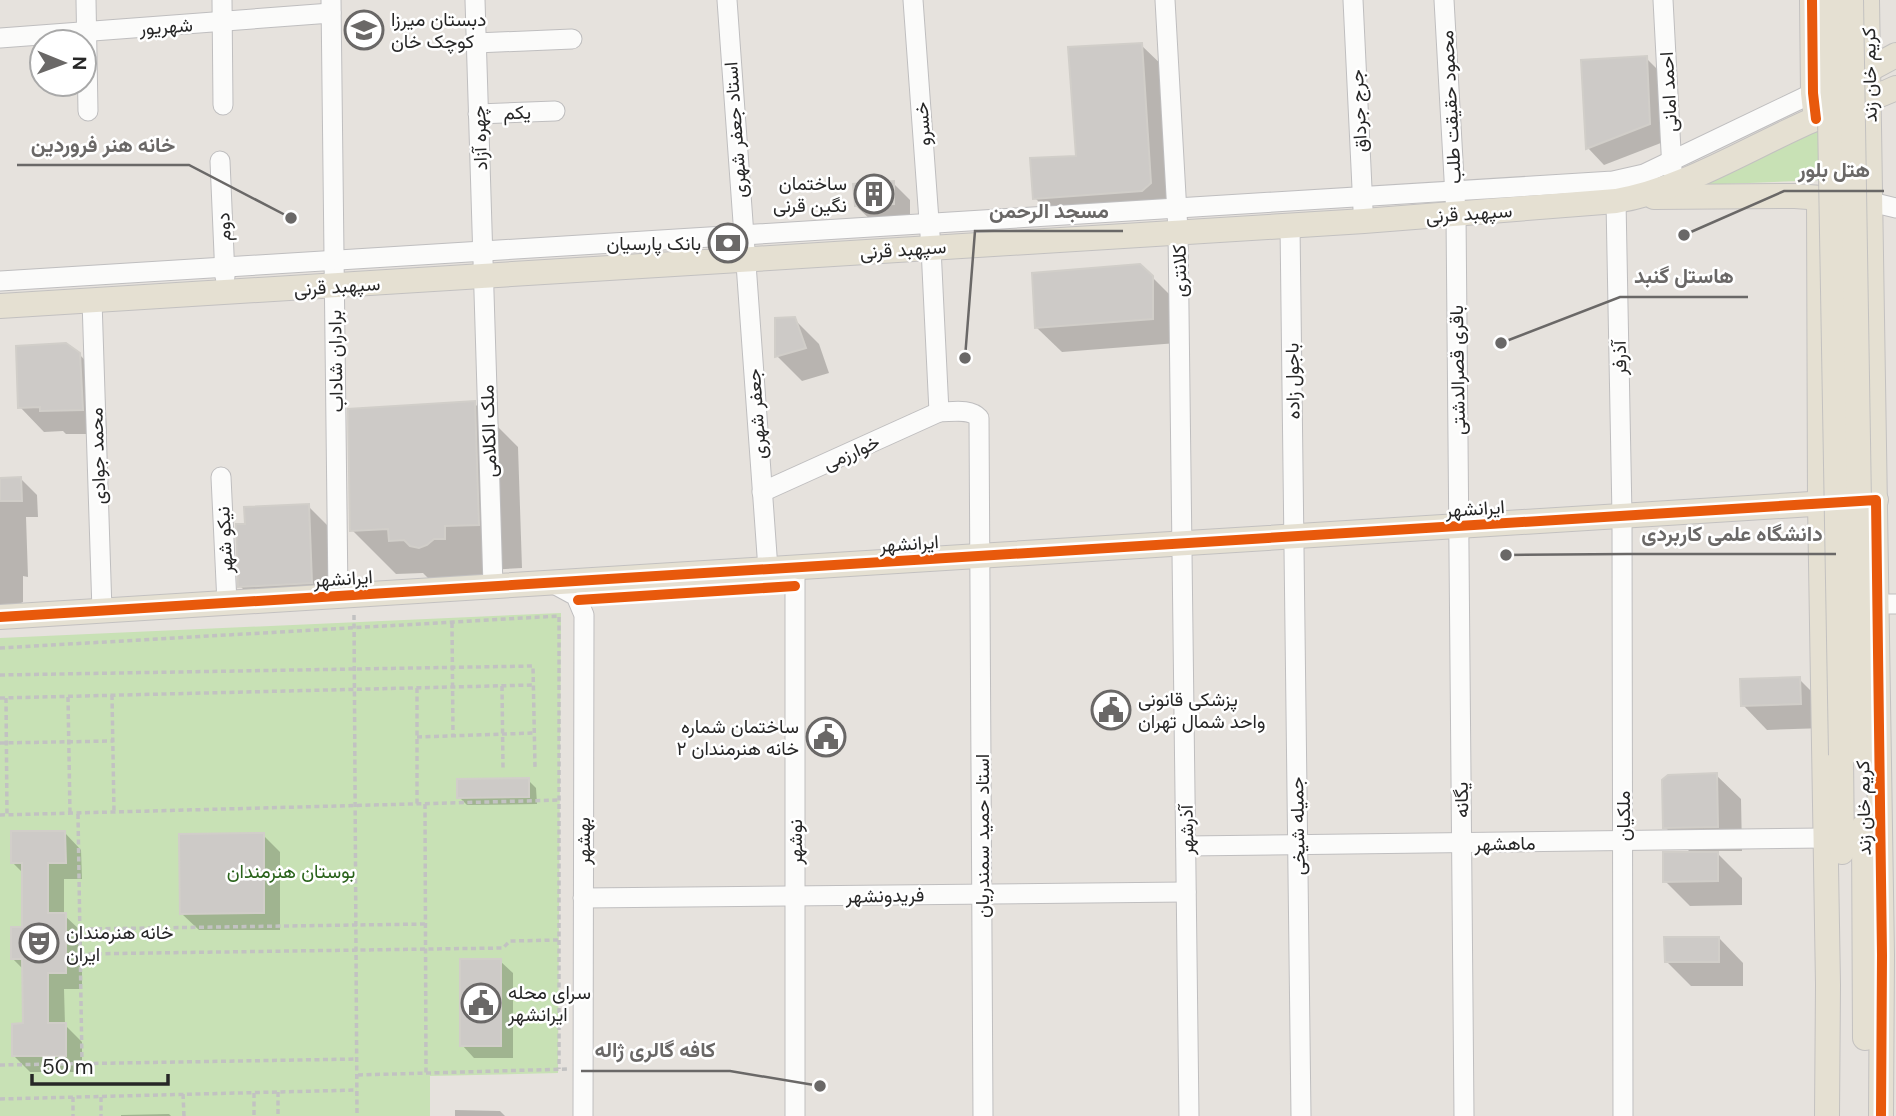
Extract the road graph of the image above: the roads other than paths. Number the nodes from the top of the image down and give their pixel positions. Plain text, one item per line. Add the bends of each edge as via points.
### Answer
1 (86, 0) edge
2 (222, 0) edge
3 (475, 0) edge
4 (727, 0) edge
5 (913, 0) edge
6 (1165, 0) edge
7 (1353, 0) edge
8 (1444, 0) edge
9 (1662, 0) edge
10 (1828, 0) edge
11 (1851, 0) edge
12 (331, 7) edge
13 (1868, 10) edge
14 (1812, 11) edge
15 (223, 21) junction
16 (87, 28) edge
17 (98, 30) edge
18 (28, 36) edge
19 (0, 38) edge
20 (572, 39) dead end
21 (476, 43) junction
22 (1896, 55) edge
23 (1870, 70) junction
24 (1896, 88) edge
25 (1813, 93) junction
26 (88, 98) edge
27 (1870, 100) junction
28 (223, 106) dead end
29 (88, 110) dead end
30 (555, 111) dead end
31 (478, 114) junction
32 (1816, 119) junction
33 (220, 161) dead end
34 (1672, 173) junction
35 (1363, 196) junction
36 (1819, 198) junction
37 (1628, 199) junction
38 (1455, 202) junction
39 (1871, 202) junction
40 (1896, 208) edge
41 (1177, 219) junction
42 (1364, 221) junction
43 (1290, 225) junction
44 (930, 236) junction
45 (744, 247) junction
46 (334, 260) junction
47 (482, 264) junction
48 (225, 267) junction
49 (0, 281) edge
50 (334, 286) junction
51 (226, 292) junction
52 (92, 300) junction
53 (0, 306) edge
54 (939, 412) junction
55 (221, 477) dead end
56 (762, 492) junction
57 (1875, 500) junction
58 (1820, 503) junction
59 (1622, 516) junction
60 (1459, 526) junction
61 (1293, 536) junction
62 (1182, 543) junction
63 (981, 556) junction
64 (795, 568) junction
65 (768, 569) junction
66 (552, 583) junction
67 (493, 586) junction
68 (346, 596) junction
69 (227, 603) junction
70 (1887, 604) edge
71 (102, 611) junction
72 (0, 617) edge
73 (1852, 755) junction
74 (1825, 838) junction
75 (1623, 841) junction
76 (1462, 843) junction
77 (1298, 845) junction
78 (1186, 846) junction
79 (1186, 892) junction
80 (982, 894) junction
81 (795, 896) junction
82 (583, 898) junction
83 (1889, 951) edge
84 (583, 1116) edge
85 (795, 1116) edge
86 (983, 1116) edge
87 (1189, 1116) edge
88 (1301, 1116) edge
89 (1464, 1116) edge
90 (1623, 1116) edge
91 (1828, 1116) edge
92 (1843, 1116) edge
93 (1865, 1116) edge
94 (1881, 1116) edge

1 - 16 street
2 - 15 street
3 - 21 street, چهره آزاد
4 - 45 street, استاد جعفر شهری
5 - 44 street, خسرو
6 - 41 street, کلانتری
7 - 35 street, جرج جرداق
8 - 38 street, محمود حقیقت طلب
9 - 34 street, احمد امانی
10 - 73 main road, کریم خان زند, bridge
11 - 73 main road, کریم خان زند, bridge
12 - 15 street, شهریور
12 - 46 street, برادران شاداب
13 - 14 main road via 1857,44 1838,50 1820,44
13 - 23 main road, کریم خان زند
14 - 25 main road
15 - 17 street, شهریور
15 - 28 street
18 - 19 street, شهریور
20 - 21 street
21 - 31 street, چهره آزاد
22 - 23 main road
23 - 25 main road
23 - 27 main road, کریم خان زند
24 - 27 main road, سپهبد قرنی
25 - 32 main road
25 - 34 street
26 - 29 street
27 - 32 main road, سپهبد قرنی
27 - 39 main road, کریم خان زند
30 - 31 street, یکم
31 - 47 street, چهره آزاد
32 - 34 main road, سپهبد قرنی
33 - 48 street, دوم
34 - 37 main road, سپهبد قرنی
34 - 38 street
35 - 38 street
35 - 41 street
35 - 42 street, جرج جرداق
36 - 37 main road
36 - 39 main road
36 - 58 main road, کریم خان زند
37 - 38 main road, سپهبد قرنی
37 - 59 street, آذرفر
38 - 42 main road, سپهبد قرنی
38 - 60 street, باقری قصرالدشتی
39 - 40 street
39 - 57 main road, کریم خان زند
41 - 43 main road, سپهبد قرنی
41 - 44 main road, سپهبد قرنی
41 - 62 street, کلانتری
42 - 43 main road, سپهبد قرنی
43 - 61 street, باجول زاده
44 - 45 main road, سپهبد قرنی
44 - 54 street, خسرو
45 - 47 main road, سپهبد قرنی
45 - 56 street, جعفر شهری
46 - 47 street
46 - 48 street
46 - 50 street, برادران شاداب
47 - 50 main road, سپهبد قرنی
47 - 67 street, ملک الکلامی
48 - 49 street
48 - 51 street, دوم
50 - 51 main road, سپهبد قرنی
50 - 68 street, برادران شاداب
51 - 52 main road, سپهبد قرنی
52 - 53 main road, سپهبد قرنی
52 - 71 street, محمد جوادی
54 - 56 street, خوارزمی
54 - 63 street, استاد حمید سمندریان via 968,412 979,418
55 - 69 street, نیکو شهر
56 - 65 street, جعفر شهری
57 - 58 main road, ایرانشهر
57 - 70 main road, کریم خان زند
58 - 59 main road, ایرانشهر
58 - 74 main road, کریم خان زند
59 - 60 main road, ایرانشهر
59 - 75 street, ملکیان
60 - 61 main road, ایرانشهر
60 - 76 street, یگانه
61 - 62 main road, ایرانشهر
61 - 77 street, جمیله شیخی
62 - 63 main road, ایرانشهر
62 - 78 street, آذرشهر
63 - 64 main road, ایرانشهر
63 - 80 street, استاد حمید سمندریان
64 - 65 main road, ایرانشهر
64 - 81 street, نوشهر
65 - 66 main road, ایرانشهر
66 - 67 main road, ایرانشهر
66 - 82 street, بهشهر via 576,596 584,615
67 - 68 main road, ایرانشهر
68 - 69 main road, ایرانشهر
69 - 71 main road, ایرانشهر
70 - 83 main road, کریم خان زند
71 - 72 main road, ایرانشهر
73 - 92 main road, کریم خان زند
73 - 93 main road, کریم خان زند
74 - 75 street, ماهشهر
74 - 91 main road, کریم خان زند
75 - 76 street, ماهشهر
75 - 90 street, ملکیان
76 - 77 street, ماهشهر
76 - 89 street, یگانه
77 - 78 street, ماهشهر
77 - 88 street, جمیله شیخی
78 - 79 street, آذرشهر
79 - 80 street, فریدونشهر
79 - 87 street, آذرشهر
80 - 81 street, فریدونشهر
80 - 86 street, استاد حمید سمندریان
81 - 82 street, فریدونشهر
81 - 85 street, نوشهر
82 - 84 street, بهشهر
83 - 94 main road, کریم خان زند

